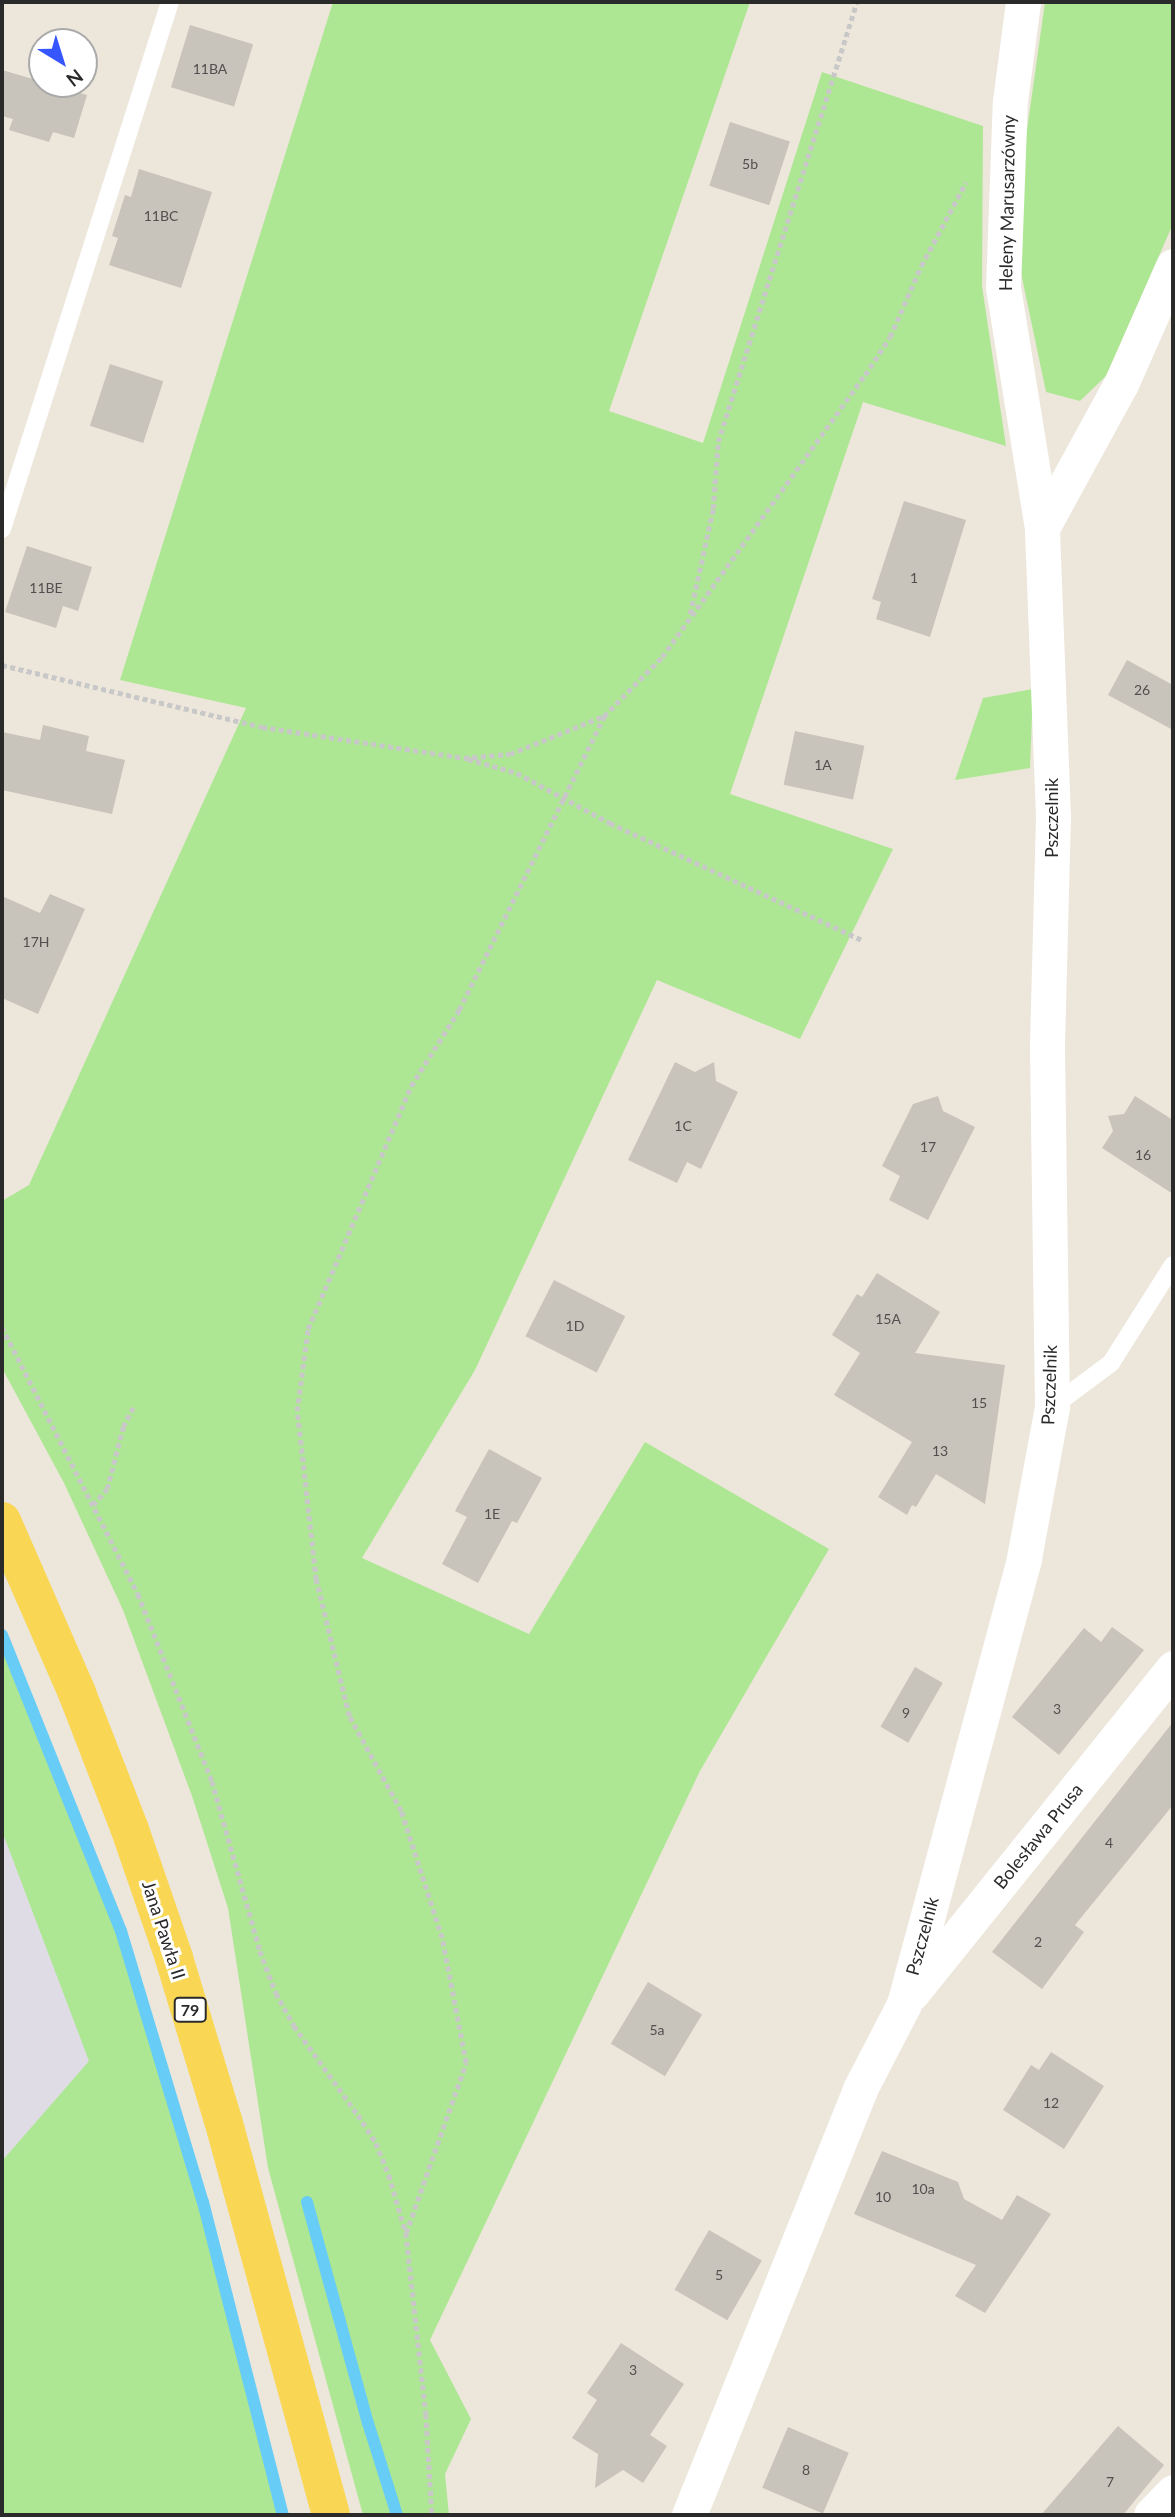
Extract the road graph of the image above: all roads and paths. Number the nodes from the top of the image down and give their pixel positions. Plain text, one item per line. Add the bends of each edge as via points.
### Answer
1 (170, 2) edge
2 (857, 2) edge
3 (1023, 2) edge
4 (972, 172) dead end
5 (1173, 266) edge
6 (1042, 528) junction
7 (2, 529) edge
8 (689, 618) junction
9 (2, 665) edge
10 (604, 716) junction
11 (464, 758) junction
12 (565, 796) junction
13 (864, 941) dead end
14 (1173, 1265) edge
15 (2, 1327) edge
16 (133, 1407) dead end
17 (1052, 1407) junction
18 (93, 1505) junction
19 (2, 1521) edge
20 (1173, 1668) edge
21 (904, 2004) junction
22 (406, 2233) junction
23 (1173, 2492) edge
24 (331, 2515) edge
25 (432, 2515) edge
26 (689, 2515) edge
27 (1151, 2515) edge

1 - 7 lane
2 - 8 path via 718,442 713,509
3 - 6 street, Heleny Marusarzówny via 1010,101 1003,288
4 - 8 path via 921,266 890,337
5 - 6 street via 1121,384
6 - 17 street, Pszczelnik via 1053,817 1046,1045
8 - 10 path via 662,657
9 - 11 path via 262,727
10 - 11 path via 510,754
10 - 12 path
11 - 12 path via 517,773
12 - 13 path via 610,823
12 - 22 path via 459,1010 411,1086 386,1139 308,1329 297,1410 316,1580 349,1716 401,1811 442,1938 466,2063
14 - 17 lane via 1111,1363
15 - 18 path
16 - 18 path via 107,1489
17 - 21 street, Pszczelnik via 1024,1558
18 - 22 path via 138,1594 212,1781 276,1993 376,2143
19 - 24 main road, Jana Pawła II / 79 via 77,1693 174,1958
20 - 21 street, Bolesława Prusa
21 - 26 street, Pszczelnik via 860,2088
22 - 25 path
23 - 27 street

